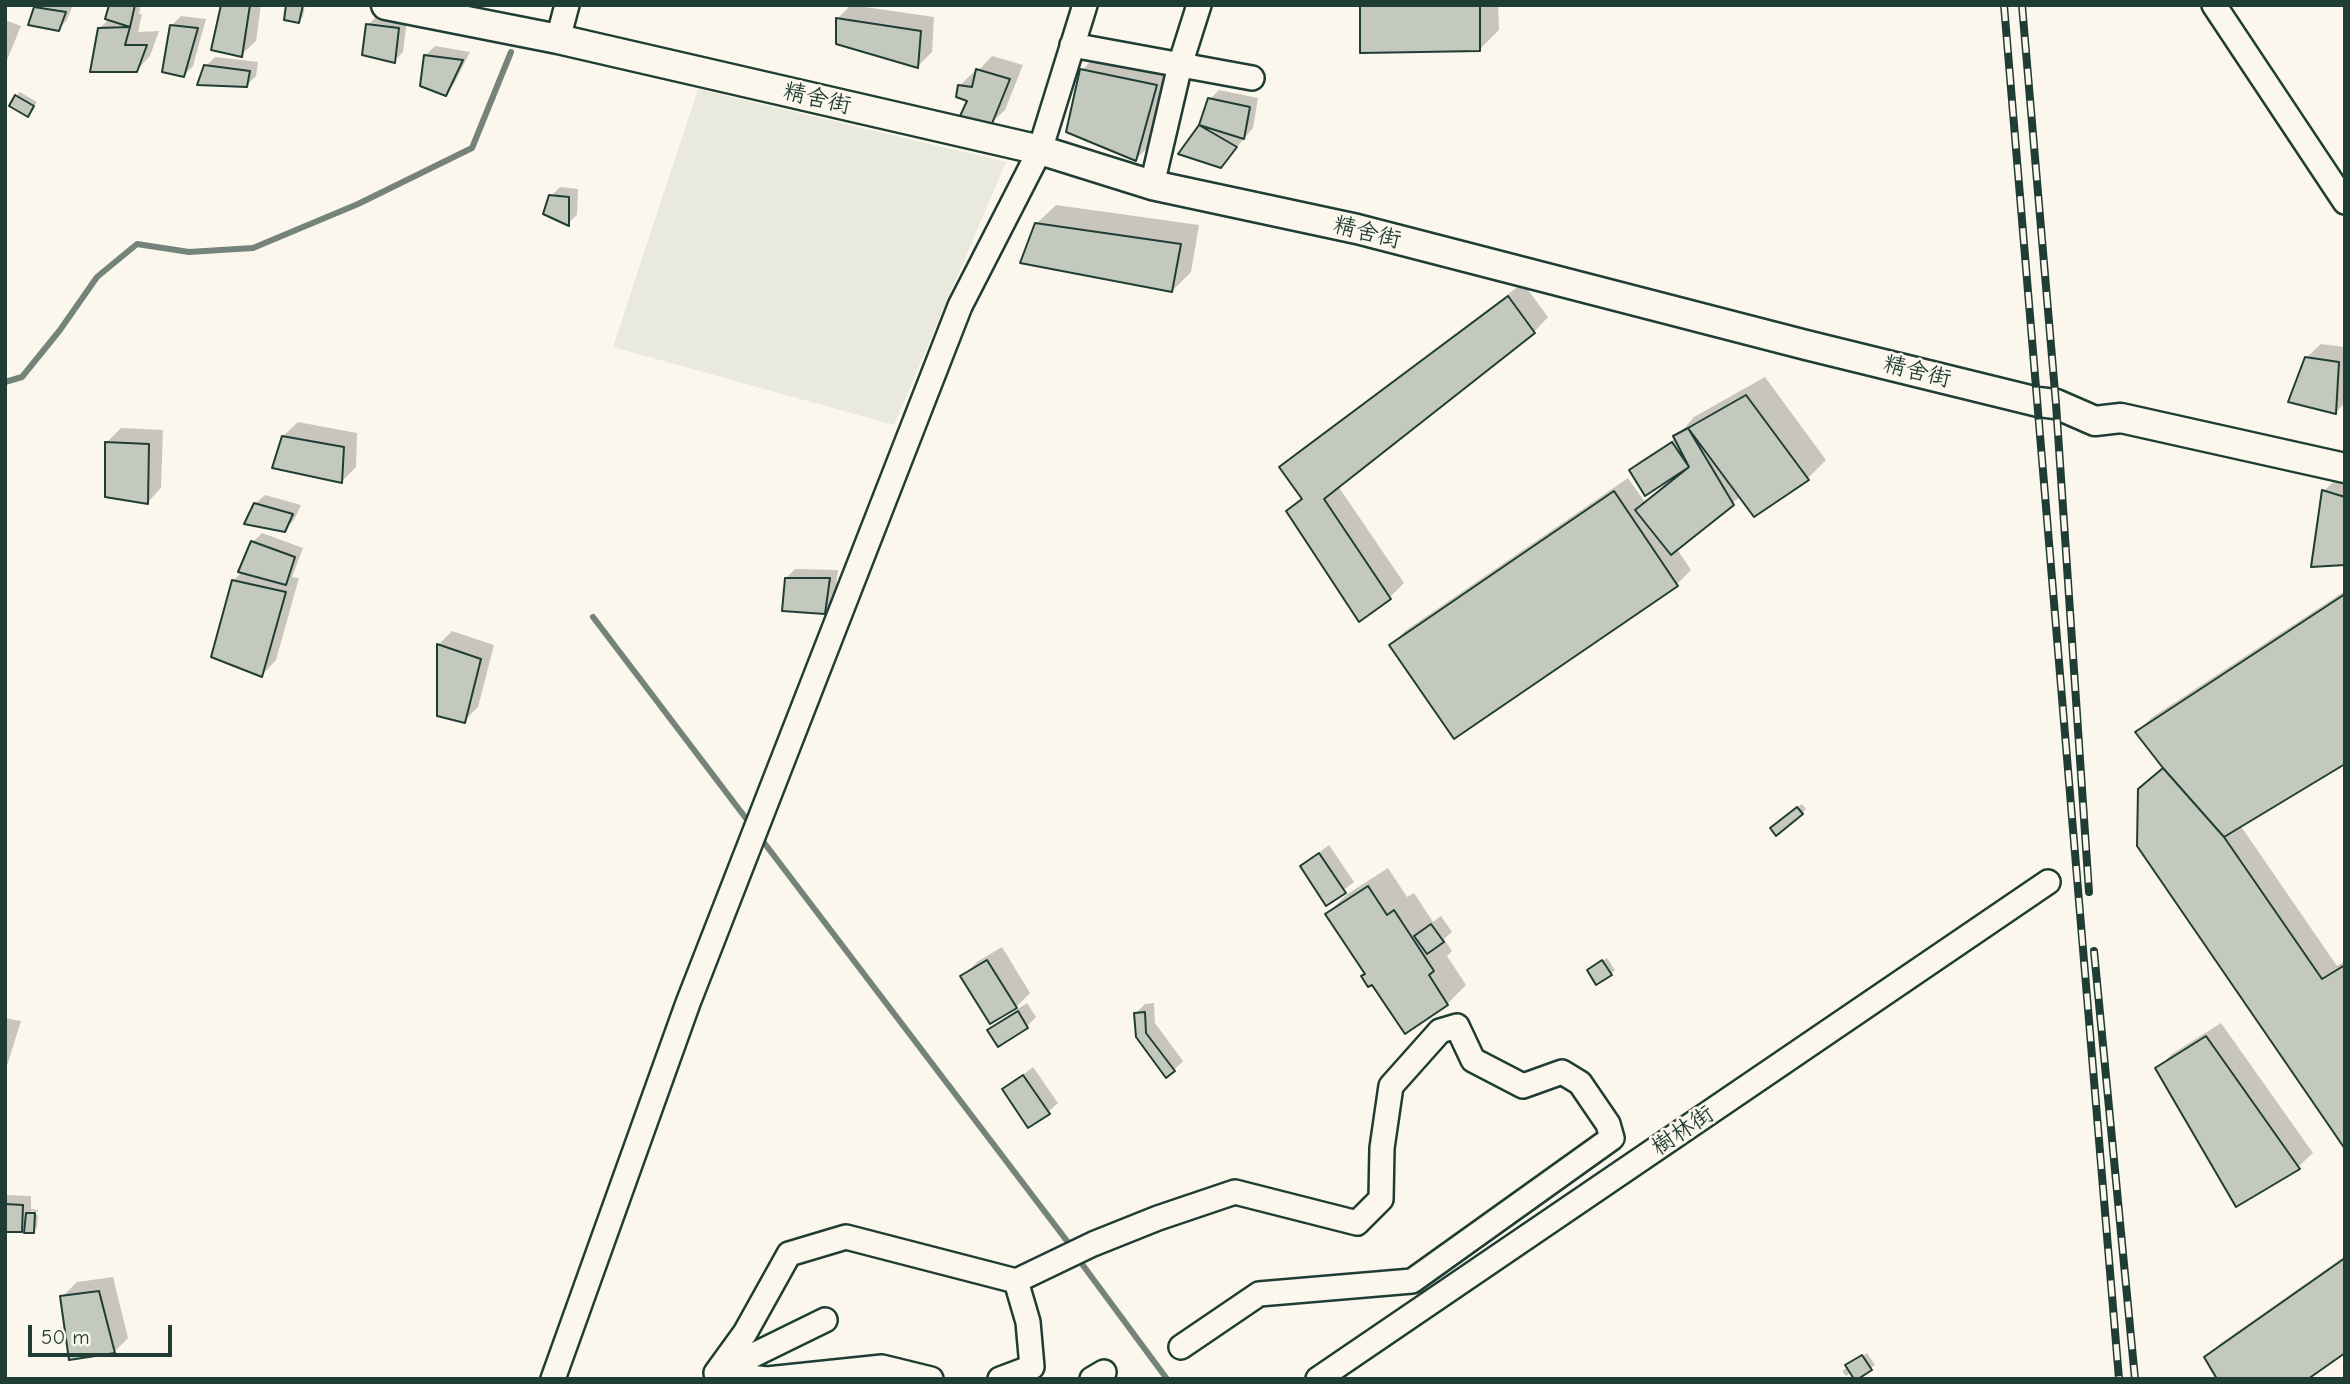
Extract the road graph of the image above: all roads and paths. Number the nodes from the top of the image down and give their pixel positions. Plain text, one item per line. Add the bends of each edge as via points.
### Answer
1 (386, 5) edge
2 (567, 5) edge
3 (1085, 5) edge
4 (1199, 5) edge
5 (2214, 5) edge
6 (558, 40) junction
7 (1072, 45) junction
8 (1181, 65) junction
9 (1252, 78) dead end
10 (1040, 150) junction
11 (1152, 185) junction
12 (2345, 202) edge
13 (2345, 468) edge
14 (2048, 882) dead end
15 (1016, 1281) junction
16 (825, 1320) dead end
17 (1181, 1347) dead end
18 (712, 1376) edge
19 (553, 1379) edge
20 (931, 1379) edge
21 (1000, 1379) edge
22 (1318, 1379) edge

1 - 6 street, 精舍街
2 - 6 street
3 - 7 street
4 - 8 street
5 - 12 street
6 - 10 street, 精舍街
7 - 8 street
7 - 10 street
8 - 9 street
8 - 11 street
10 - 11 street, 精舍街
10 - 19 street via 960,306 688,1003
11 - 13 street, 精舍街 via 1357,229 2056,404 2095,421 2121,418
14 - 22 street, 樹林街
15 - 17 street via 1093,1244 1235,1192 1357,1223 1381,1199 1391,1086 1440,1031 1457,1026 1473,1060 1523,1086 1562,1072 1580,1083 1608,1124 1612,1138 1412,1281 1259,1294
15 - 18 street via 846,1237 789,1254 746,1333
15 - 21 street via 1028,1322 1032,1367
16 - 18 street
18 - 20 street via 767,1379 882,1367

